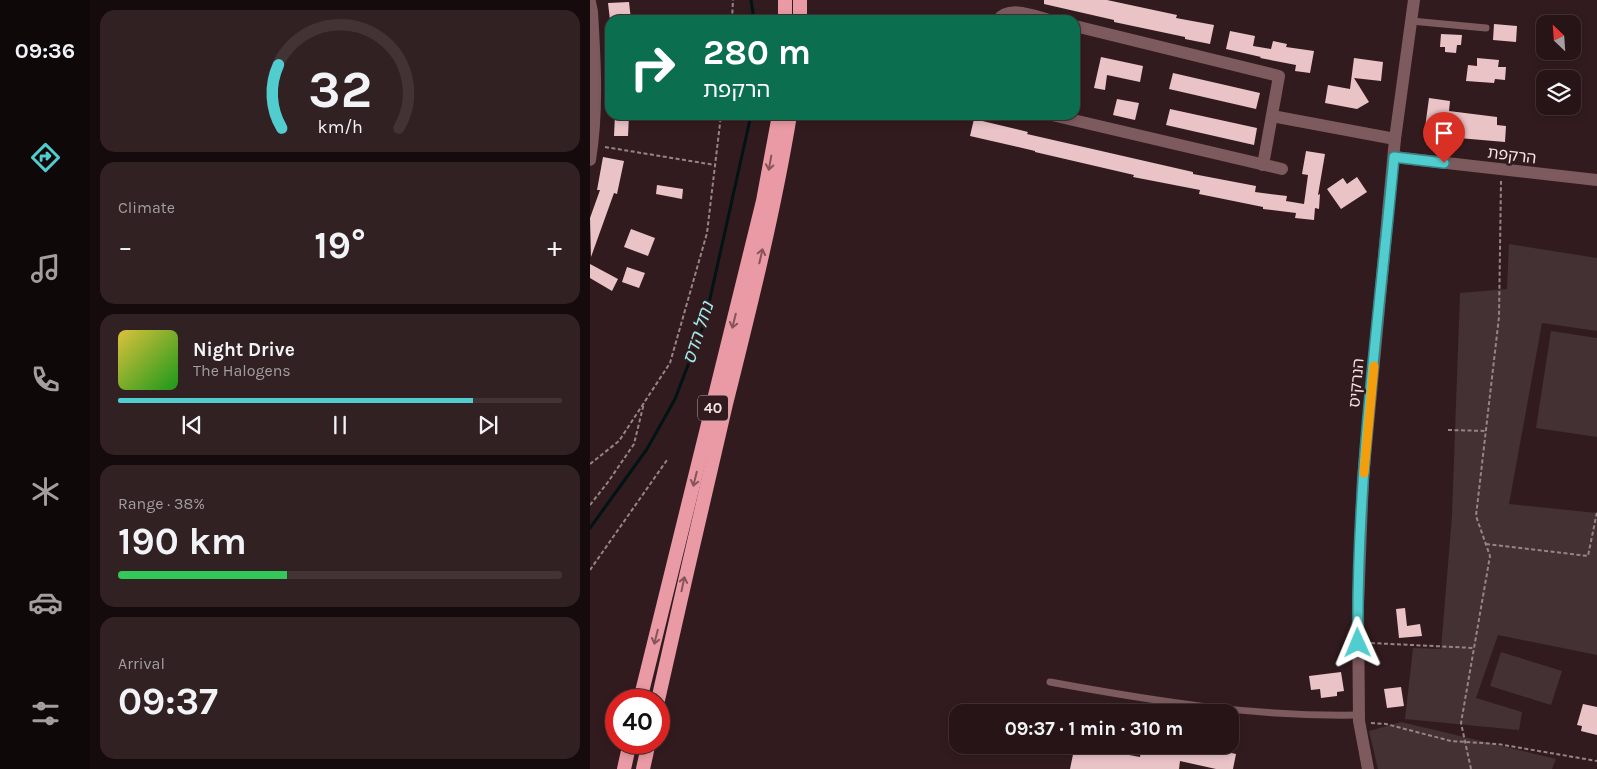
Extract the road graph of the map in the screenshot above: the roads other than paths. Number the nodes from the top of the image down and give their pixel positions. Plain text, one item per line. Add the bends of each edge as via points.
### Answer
1 (785, 0) edge
2 (800, 0) edge
3 (1414, 0) edge
4 (590, 2) edge
5 (784, 15) edge
6 (800, 15) edge
7 (1003, 15) edge
8 (1026, 15) edge
9 (1411, 21) junction
10 (1080, 27) edge
11 (1486, 28) dead end
12 (1272, 116) junction
13 (778, 120) edge
14 (789, 120) edge
15 (1073, 120) edge
16 (1395, 139) junction
17 (591, 145) edge
18 (1394, 157) junction
19 (590, 160) edge
20 (1263, 165) junction
21 (1282, 169) dead end
22 (1597, 180) edge
23 (1050, 682) dead end
24 (643, 689) edge
25 (660, 689) edge
26 (1359, 718) junction
27 (627, 754) edge
28 (646, 754) edge
29 (624, 769) edge
30 (643, 769) edge
31 (1368, 769) edge

1 - 5 highway
2 - 6 highway
3 - 9 street, הנרקיס
4 - 17 street via 596,70
7 - 8 street via 1013,12
9 - 11 lane
9 - 16 street, הנרקיס
10 - 12 street via 1279,76
12 - 16 street
12 - 20 street
13 -> 24 highway, 40 via 763,201
25 -> 14 highway, 40 via 749,311
15 - 20 street
16 - 18 street, הנרקיס
17 - 19 street
18 - 22 street, הרקפת
18 - 26 street, הנרקיס via 1363,478 1358,605
20 - 21 street
23 - 26 lane via 1215,709
26 - 31 street, הנרקיס
27 - 29 highway
28 - 30 highway

